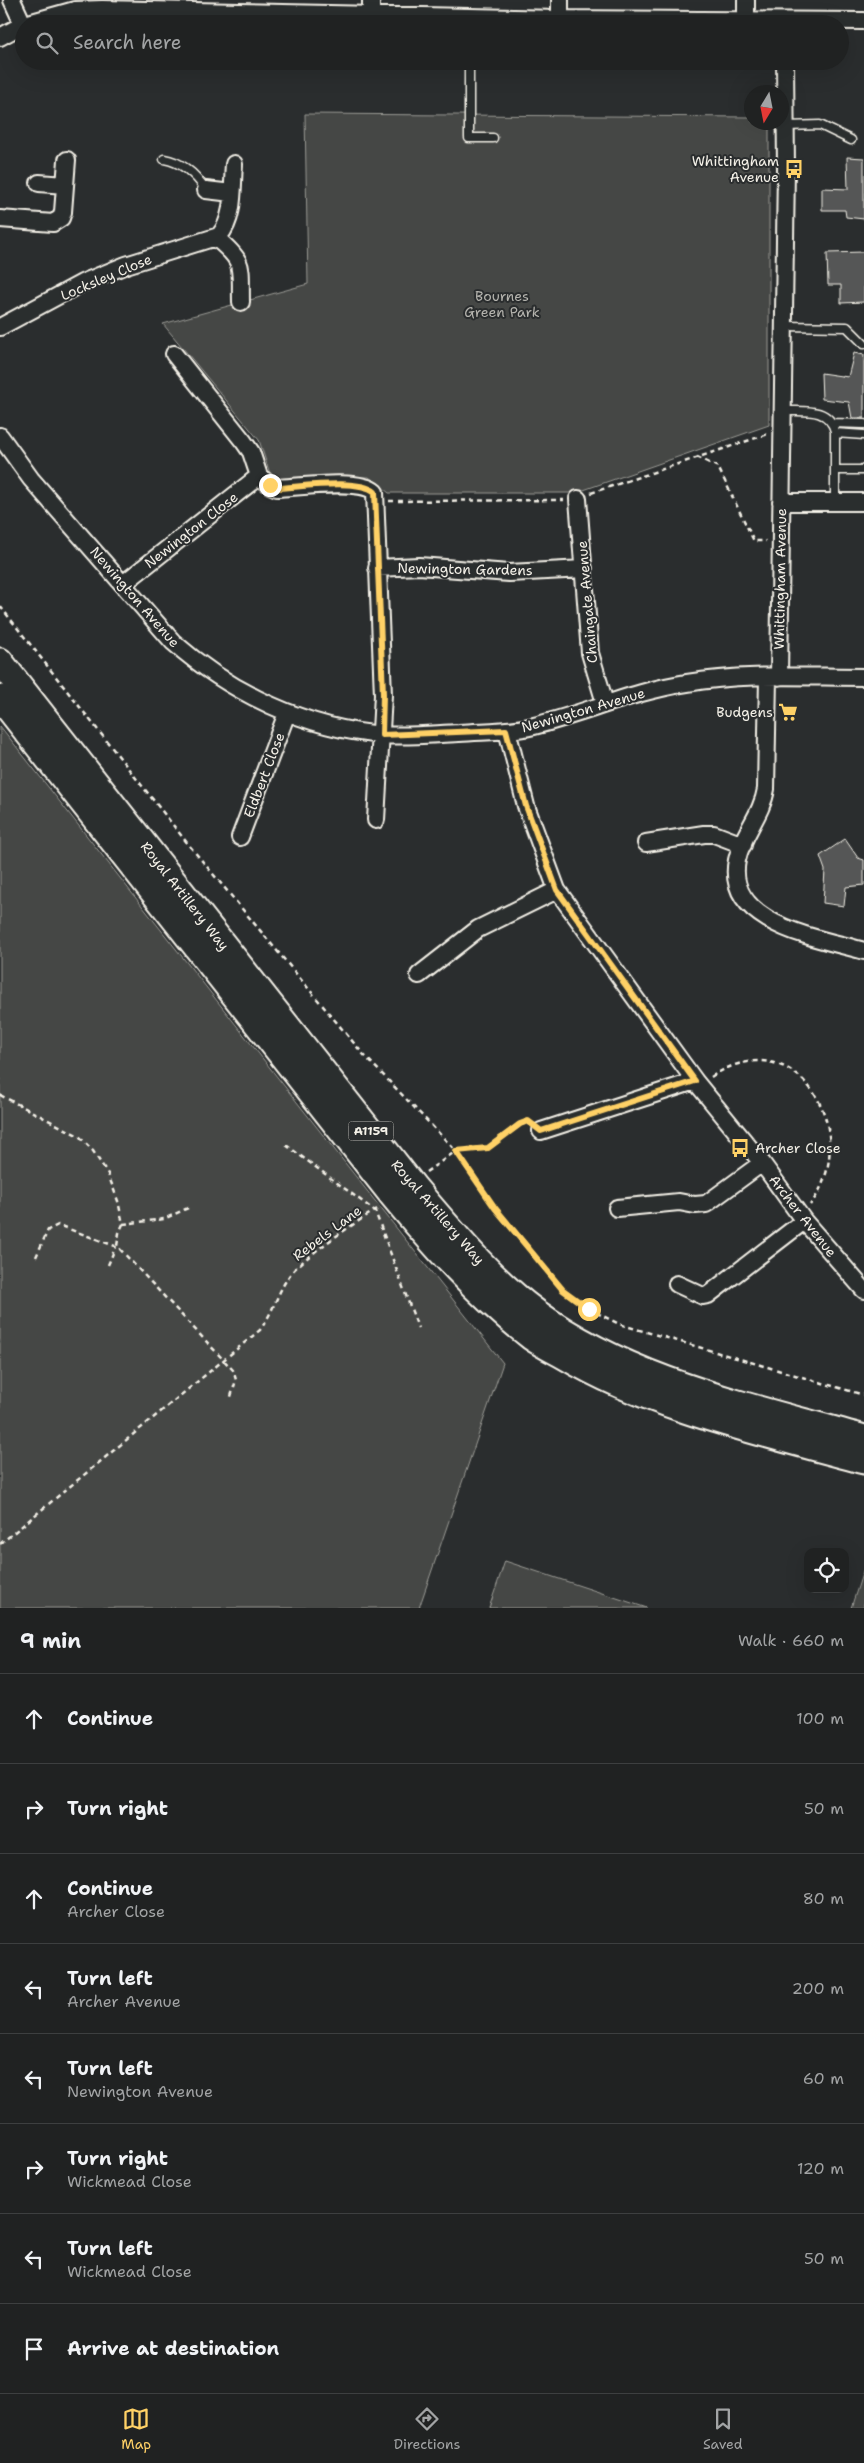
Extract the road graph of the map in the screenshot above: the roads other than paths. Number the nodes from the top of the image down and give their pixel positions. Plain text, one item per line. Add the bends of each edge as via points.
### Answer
1 (12, 0) edge
2 (560, 0) edge
3 (746, 0) edge
4 (371, 8) edge
5 (20, 15) edge
6 (57, 15) edge
7 (423, 15) edge
8 (560, 15) edge
9 (746, 15) edge
10 (849, 21) edge
11 (864, 21) edge
12 (15, 29) edge
13 (0, 37) edge
14 (469, 70) edge
15 (785, 70) edge
16 (785, 85) edge
17 (789, 126) edge
18 (786, 130) edge
19 (493, 138) dead end
20 (851, 140) dead end
21 (164, 159) dead end
22 (66, 160) dead end
23 (234, 164) dead end
24 (39, 183) dead end
25 (65, 185) junction
26 (206, 190) joint
27 (232, 193) junction
28 (0, 219) edge
29 (216, 238) junction
30 (241, 302) dead end
31 (783, 326) junction
32 (0, 327) edge
33 (864, 344) edge
34 (174, 354) dead end
35 (781, 412) junction
36 (833, 424) junction
37 (864, 424) edge
38 (835, 433) junction
39 (0, 436) edge
40 (864, 436) edge
41 (864, 468) edge
42 (835, 470) junction
43 (259, 476) junction
44 (578, 499) road end
45 (780, 502) junction
46 (835, 502) junction
47 (864, 502) edge
48 (377, 568) junction
49 (584, 569) junction
50 (123, 584) junction
51 (0, 661) edge
52 (773, 677) junction
53 (864, 677) edge
54 (0, 698) edge
55 (605, 703) junction
56 (287, 713) junction
57 (506, 730) junction
58 (382, 735) junction
59 (376, 820) dead end
60 (240, 837) dead end
61 (646, 843) dead end
62 (742, 844) junction
63 (557, 890) junction
64 (864, 951) edge
65 (419, 975) dead end
66 (697, 1083) junction
67 (541, 1131) road end
68 (762, 1163) junction
69 (616, 1208) dead end
70 (802, 1217) junction
71 (677, 1284) dead end
72 (864, 1290) edge
73 (864, 1438) edge
74 (864, 1461) edge

1 - 5 street
2 - 8 street
3 - 9 street
4 - 6 street via 102,9 75,10
4 - 7 street
10 - 11 street
12 - 13 street
14 - 19 lane via 469,138
15 - 16 street, Whittingham Avenue
17 - 20 lane via 820,125
18 - 31 street, Whittingham Avenue
21 - 26 lane via 173,160 187,169
22 - 25 street
23 - 27 street
24 - 25 street
25 - 28 street via 63,212 58,220 52,223
26 - 27 street
27 - 29 street via 228,224
29 - 30 street via 240,263
29 - 32 street, Locksley Close via 126,265
31 - 33 lane via 847,326
31 - 35 street, Whittingham Avenue
34 - 43 street via 244,442
35 - 36 lane via 820,413 828,416
35 - 45 street, Whittingham Avenue
36 - 37 lane
36 - 38 lane
38 - 40 lane
38 - 42 lane
39 - 50 street, Newington Avenue via 31,479
41 - 42 lane
42 - 46 lane
43 - 48 street via 277,488 345,485 367,486 375,492
43 - 50 street, Newington Close
44 - 49 street, Chaingate Avenue
45 - 46 street
45 - 52 street, Whittingham Avenue
46 - 47 street
48 - 49 street, Newington Gardens via 420,566 509,573
48 - 58 street
49 - 55 street, Chaingate Avenue via 590,653
50 - 56 street, Newington Avenue via 173,642 195,661
51 - 73 main road, Royal Artillery Way / A1159 via 414,1188 481,1263 508,1288 567,1332 638,1368 723,1398
52 - 53 street, Newington Avenue
52 - 55 street, Newington Avenue via 686,683
52 - 62 street, Whittingham Avenue via 764,802
54 - 74 main road, Royal Artillery Way / A1159 via 391,1194 437,1250 483,1296 533,1338 587,1370 645,1396
55 - 57 street, Newington Avenue via 534,726
56 - 58 street, Newington Avenue
56 - 60 street, Eldbert Close
57 - 58 street, Newington Avenue
57 - 63 street, Archer Avenue via 526,806
58 - 59 street
61 - 62 street via 714,834
62 - 64 street, Whittingham Avenue via 737,860 738,884 755,912 776,924
63 - 65 street via 483,926
63 - 66 street, Archer Avenue
66 - 67 street
66 - 68 street, Archer Avenue
68 - 69 street via 706,1204 679,1202
68 - 70 street, Archer Avenue
70 - 71 street via 708,1295 703,1296
70 - 72 street, Archer Avenue

